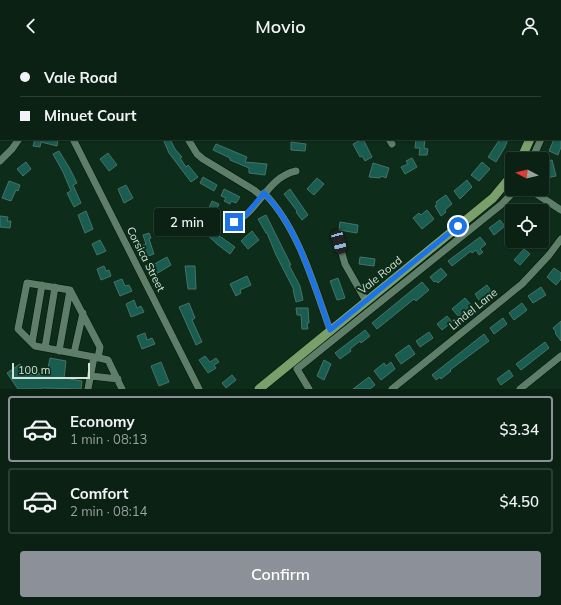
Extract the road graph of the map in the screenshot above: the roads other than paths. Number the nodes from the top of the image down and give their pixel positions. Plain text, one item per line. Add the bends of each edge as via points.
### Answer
1 (18, 140) edge
2 (74, 140) edge
3 (189, 140) edge
4 (530, 140) edge
5 (541, 140) edge
6 (524, 152) edge
7 (535, 152) edge
8 (0, 161) edge
9 (296, 171) dead end
10 (505, 185) edge
11 (263, 195) junction
12 (509, 196) edge
13 (540, 196) edge
14 (561, 210) edge
15 (234, 222) dead end
16 (337, 236) dead end
17 (561, 239) edge
18 (42, 285) junction
19 (55, 287) junction
20 (70, 290) junction
21 (366, 301) junction
22 (83, 313) junction
23 (330, 330) junction
24 (32, 343) junction
25 (45, 348) junction
26 (59, 350) junction
27 (74, 354) junction
28 (561, 356) edge
29 (96, 358) junction
30 (291, 362) junction
31 (297, 369) junction
32 (91, 376) junction
33 (118, 379) junction
34 (88, 389) edge
35 (122, 389) edge
36 (199, 389) edge
37 (259, 389) edge
38 (309, 389) edge
39 (392, 389) edge
40 (520, 389) edge

1 - 8 street
2 - 36 street, Corsica Street
3 - 11 street via 203,159
4 - 6 main road
5 - 7 street
9 - 11 street via 280,178
10 - 21 main road, Vale Road via 493,198
11 - 15 street via 245,216
11 - 23 street via 273,202 298,245
12 - 31 street
13 - 14 street
16 - 21 street via 345,264
17 - 39 street, Lindel Lane via 522,284
18 - 19 street
18 - 24 street
18 - 24 street via 27,283 18,329
19 - 20 street
19 - 25 street
20 - 22 street
20 - 26 street
21 - 23 main road, Vale Road
22 - 27 street
22 - 29 street via 100,347
23 - 30 main road, Vale Road
24 - 25 street via 34,346
25 - 26 street
26 - 27 street
27 - 29 street
28 - 40 street
29 - 32 street
29 - 33 street via 108,360
30 - 31 street
30 - 37 main road, Vale Road
31 - 38 street
32 - 33 street
32 - 34 street
33 - 35 street

